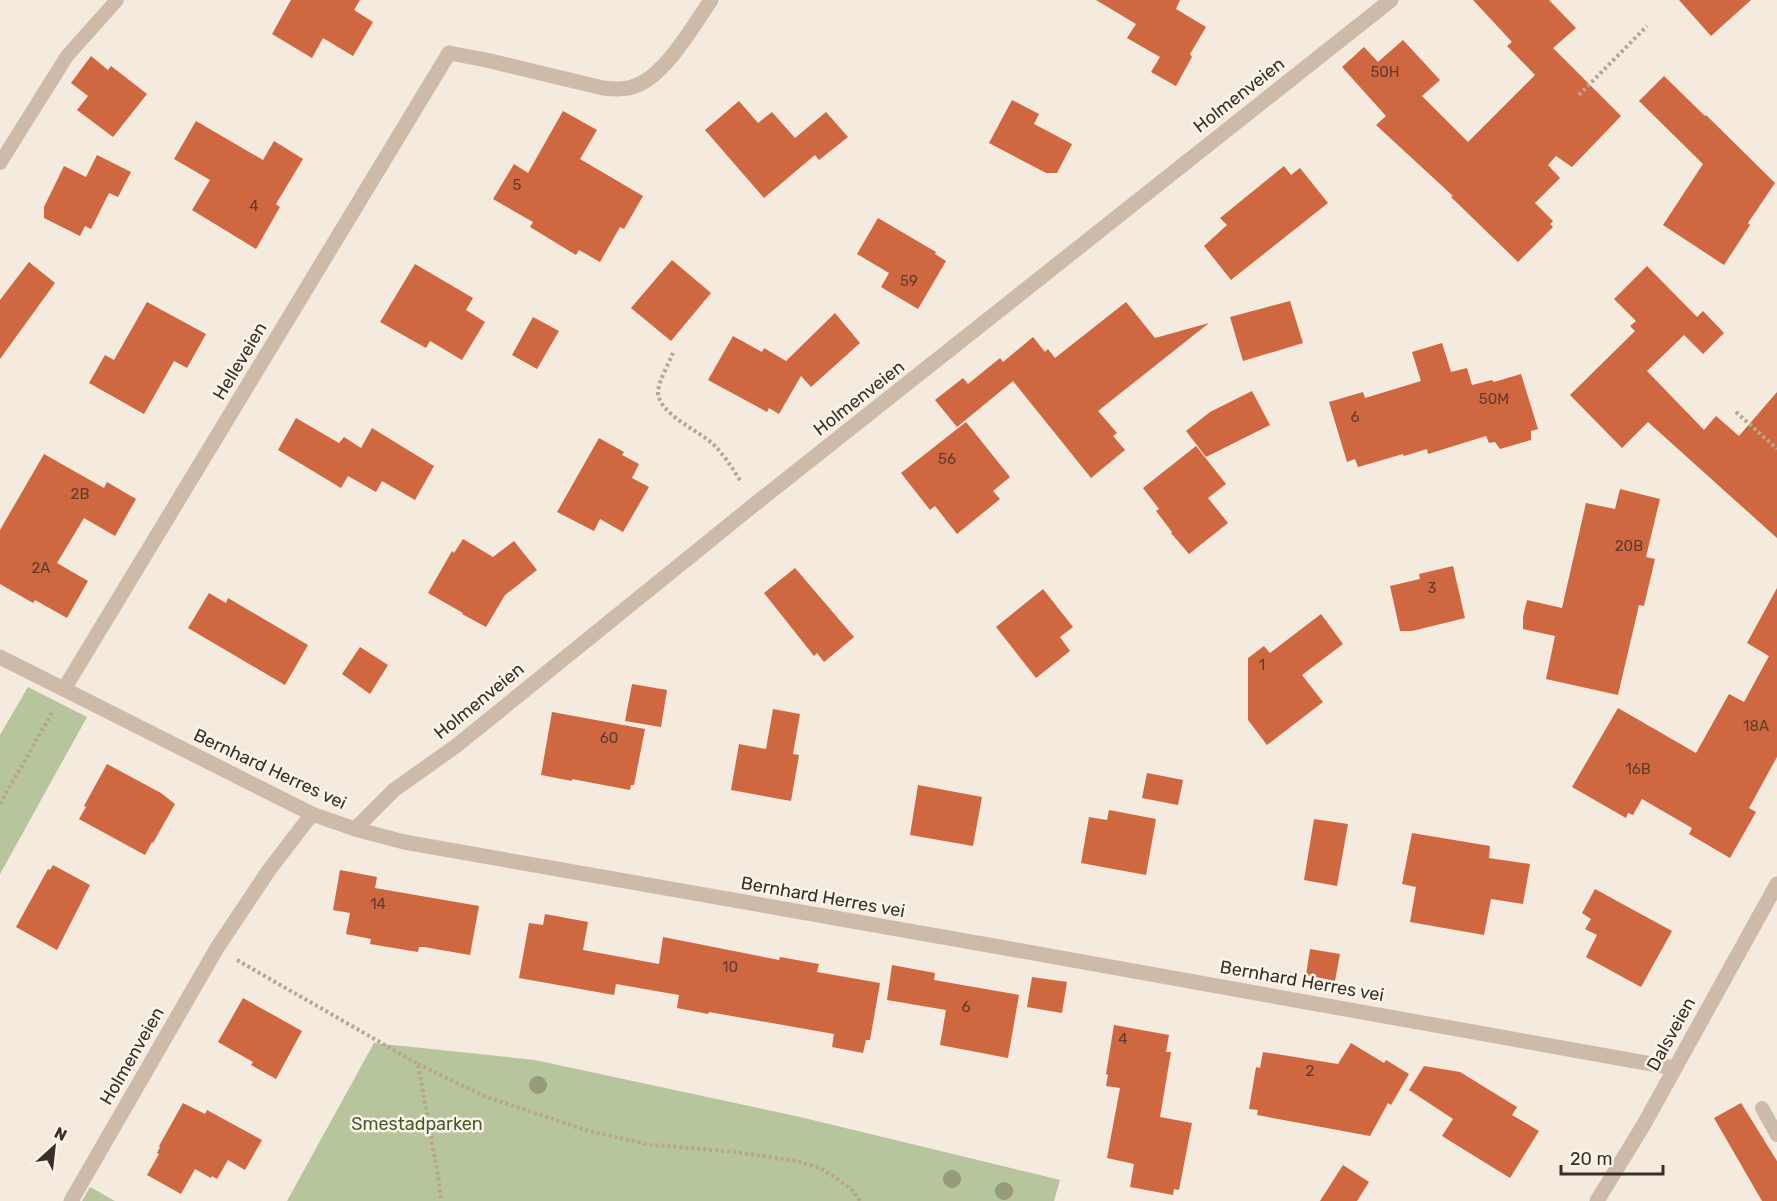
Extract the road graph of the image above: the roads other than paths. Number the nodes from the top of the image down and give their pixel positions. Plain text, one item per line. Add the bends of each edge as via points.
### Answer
1 (117, 0) edge
2 (711, 0) edge
3 (1391, 0) edge
4 (0, 163) edge
5 (0, 657) edge
6 (64, 689) junction
7 (312, 814) junction
8 (355, 830) junction
9 (1777, 884) edge
10 (1674, 1068) junction
11 (1762, 1108) dead end
12 (1777, 1135) edge
13 (71, 1201) edge
14 (1597, 1201) edge

1 - 4 lane via 67,56
2 - 6 street, Helleveien via 663,66 649,79 621,89 449,52
3 - 8 street, Holmenveien via 456,746 394,790
5 - 6 street, Bernhard Herres vei
6 - 7 street, Bernhard Herres vei
7 - 8 street, Bernhard Herres vei
7 - 13 street, Holmenveien via 217,948
8 - 10 street, Bernhard Herres vei via 404,842
9 - 10 street, Dalsveien
10 - 14 street, Dalsveien
11 - 12 lane

